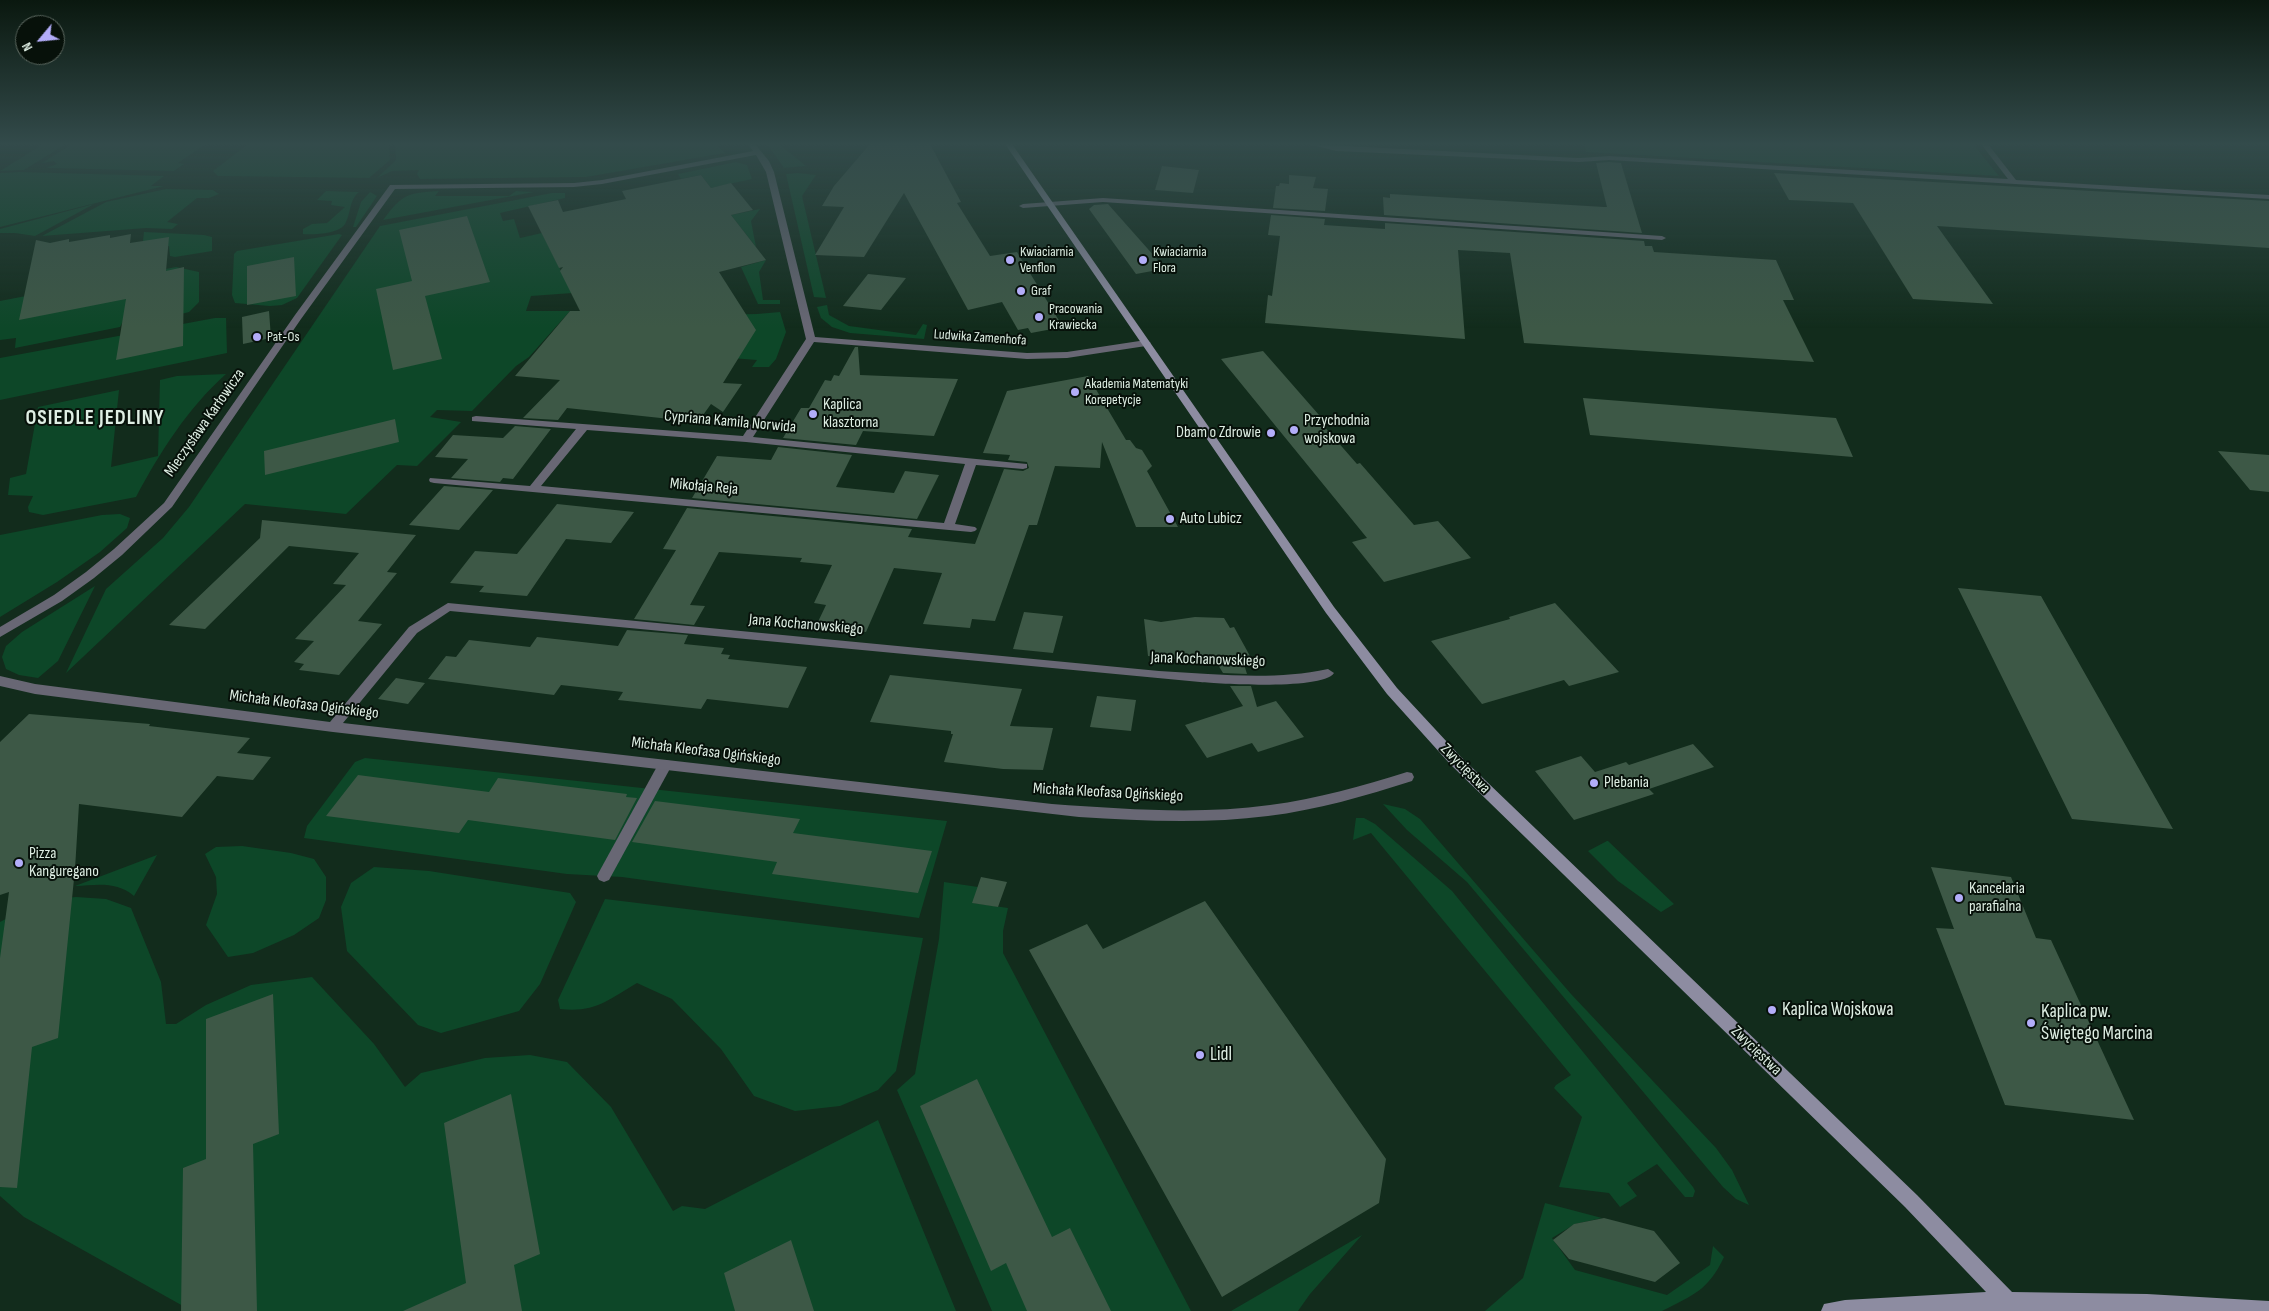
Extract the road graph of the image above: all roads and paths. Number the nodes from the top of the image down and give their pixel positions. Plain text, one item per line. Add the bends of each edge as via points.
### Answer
1 (380, 205) edge
2 (778, 205) edge
3 (1028, 205) edge
4 (1051, 205) edge
5 (1179, 205) edge
6 (1022, 206) dead end
7 (1662, 238) dead end
8 (811, 339) junction
9 (1146, 344) junction
10 (476, 419) dead end
11 (583, 428) junction
12 (746, 439) junction
13 (972, 460) junction
14 (1023, 466) dead end
15 (434, 480) dead end
16 (534, 488) junction
17 (949, 526) junction
18 (971, 529) dead end
19 (0, 633) edge
20 (1328, 673) dead end
21 (0, 681) edge
22 (332, 727) junction
23 (664, 765) junction
24 (1407, 777) dead end
25 (604, 876) dead end
26 (2013, 1306) edge
27 (1922, 1308) edge
28 (2269, 1310) edge
29 (1831, 1311) edge

1 - 19 street, Mieczysława Karłowicza via 168,505 90,576
2 - 8 street
3 - 6 street
4 - 9 main road, Zwycięstwa
5 - 7 street
8 - 9 street, Ludwika Zamenhofa via 1027,356 1067,356
8 - 12 street
9 - 26 main road, Zwycięstwa via 1330,610 1392,691 1502,806 1911,1201
10 - 11 street, Cypriana Kamila Norwida
11 - 12 street, Cypriana Kamila Norwida
11 - 16 street
12 - 13 street, Cypriana Kamila Norwida
13 - 14 street, Cypriana Kamila Norwida
13 - 17 street
15 - 16 street, Mikołaja Reja
16 - 17 street, Mikołaja Reja
17 - 18 street, Mikołaja Reja
20 - 22 street, Jana Kochanowskiego via 1314,677 1245,681 1159,675 448,607 413,630
21 - 22 street, Michała Kleofasa Ogińskiego via 36,689
22 - 23 street, Michała Kleofasa Ogińskiego
23 - 24 street, Michała Kleofasa Ogińskiego via 1052,810 1158,816 1286,808 1352,795
23 - 25 street
26 - 27 main road
26 - 28 main road via 2154,1303
27 - 29 main road via 1856,1307

